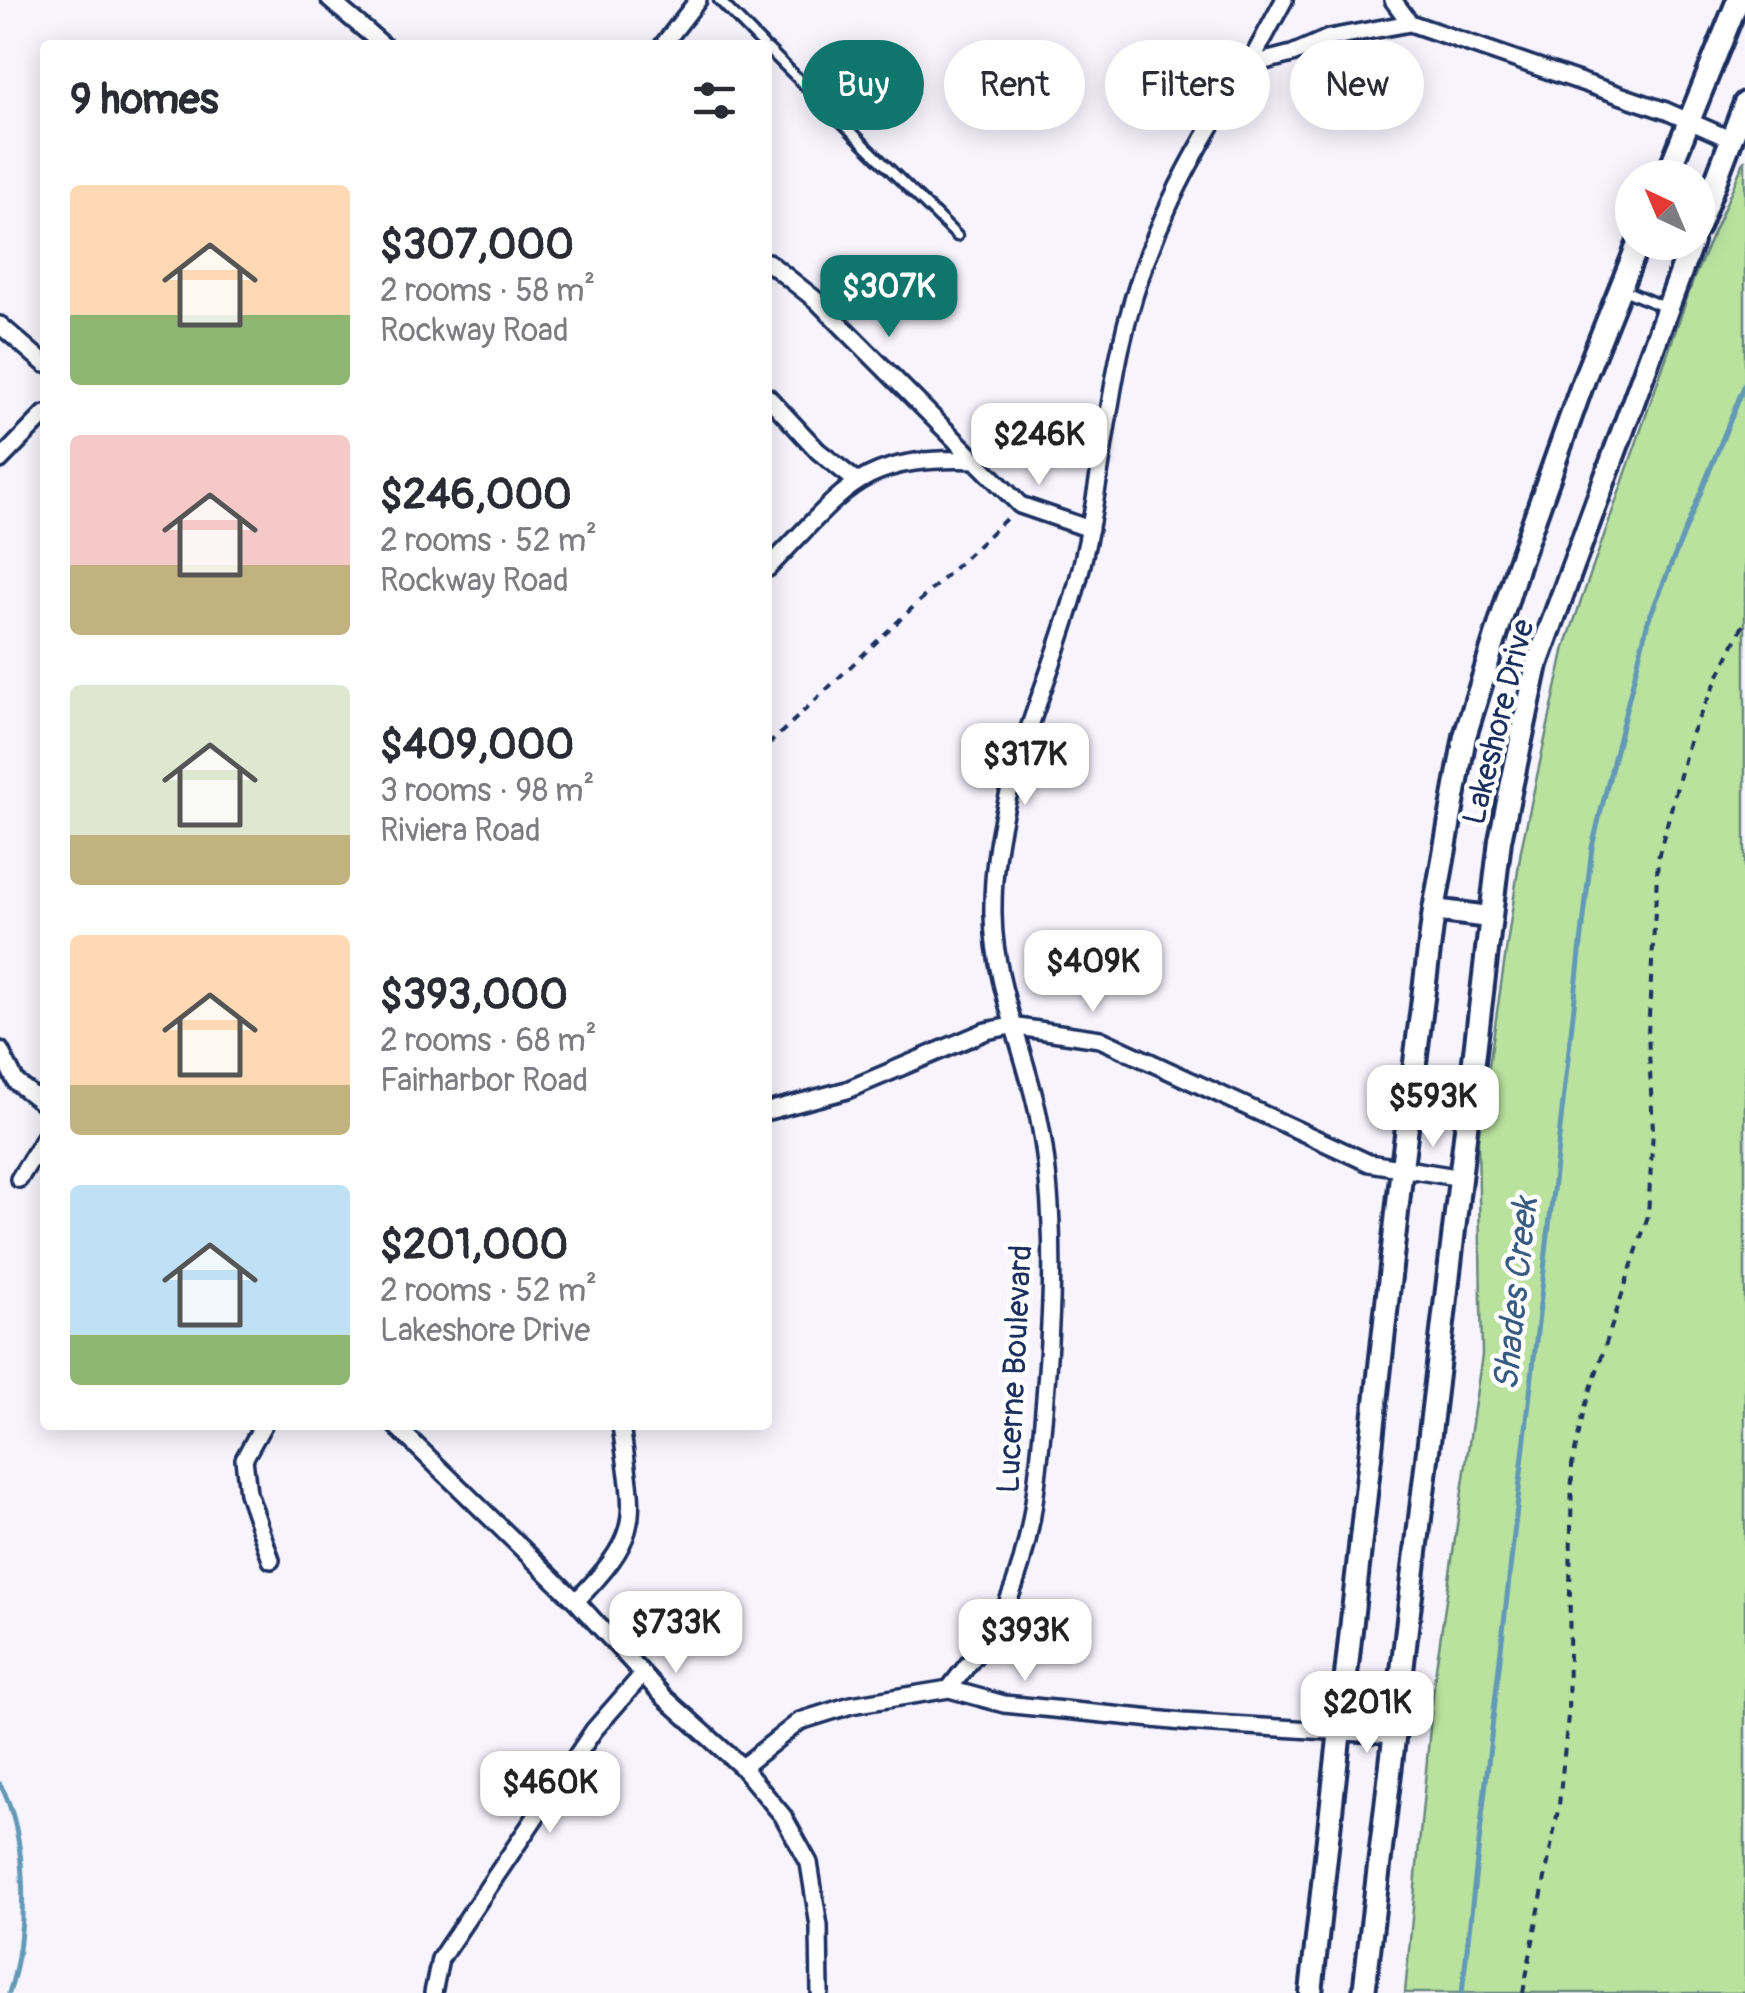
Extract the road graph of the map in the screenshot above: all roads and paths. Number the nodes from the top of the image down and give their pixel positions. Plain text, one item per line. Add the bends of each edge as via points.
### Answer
1 (330, 0) edge
2 (698, 0) edge
3 (718, 0) edge
4 (1284, 0) edge
5 (1393, 0) edge
6 (1738, 0) edge
7 (1410, 24) junction
8 (377, 40) edge
9 (667, 40) edge
10 (759, 40) edge
11 (1262, 40) edge
12 (772, 53) edge
13 (1270, 60) edge
14 (1745, 103) edge
15 (1690, 121) junction
16 (1208, 130) edge
17 (1730, 139) junction
18 (1674, 160) edge
19 (1715, 180) edge
20 (957, 236) dead end
21 (1632, 260) edge
22 (1685, 260) edge
23 (772, 265) edge
24 (1620, 289) junction
25 (1668, 308) junction
26 (0, 325) edge
27 (40, 360) edge
28 (772, 401) edge
29 (40, 419) edge
30 (0, 460) edge
31 (979, 460) junction
32 (855, 480) junction
33 (1020, 506) junction
34 (1090, 529) junction
35 (772, 564) edge
36 (1745, 622) edge
37 (772, 741) edge
38 (1434, 910) junction
39 (1490, 917) junction
40 (1011, 1026) junction
41 (0, 1050) edge
42 (40, 1101) edge
43 (772, 1110) edge
44 (40, 1145) edge
45 (1402, 1166) junction
46 (1456, 1177) junction
47 (19, 1179) dead end
48 (260, 1430) edge
49 (400, 1430) edge
50 (622, 1430) edge
51 (271, 1560) dead end
52 (576, 1601) junction
53 (643, 1674) junction
54 (949, 1689) junction
55 (1343, 1732) junction
56 (1394, 1735) junction
57 (742, 1767) junction
58 (433, 1993) edge
59 (820, 1993) edge
60 (1311, 1993) edge
61 (1364, 1993) edge
62 (1523, 1993) edge

1 - 8 street
2 - 9 street
3 - 10 lane
4 - 11 street, Lucerne Boulevard
5 - 7 street
6 - 15 main road
7 - 13 street via 1329,38
7 - 15 street
12 - 20 lane
14 - 17 main road
15 - 17 street
15 - 18 main road
16 - 34 street, Lucerne Boulevard via 1176,181 1121,346
17 - 19 main road
21 - 24 main road, Lakeshore Drive
22 - 25 main road, Lakeshore Drive
23 - 31 street
24 - 25 lane
24 - 38 main road, Lakeshore Drive via 1518,564 1471,717
25 - 39 main road, Lakeshore Drive via 1537,664
26 - 27 street
28 - 32 street
29 - 30 street
31 - 32 street via 924,458
31 - 33 street
32 - 35 street
33 - 34 street
33 - 37 path
34 - 40 street, Lucerne Boulevard via 1060,640 1004,798 992,917
36 - 62 path via 1691,734 1658,858 1648,1034 1648,1216 1574,1452 1568,1716 1559,1806
38 - 39 main road
38 - 45 main road, Lakeshore Drive
39 - 46 main road, Lakeshore Drive
40 - 43 street via 847,1090
40 - 45 street via 1100,1038 1369,1163
40 - 54 street, Lucerne Boulevard via 1038,1116 1050,1208 1052,1317 1035,1510 1005,1608
41 - 42 street via 16,1082
44 - 47 street
45 - 46 street
45 - 55 main road, Lakeshore Drive
46 - 56 main road, Lakeshore Drive
48 - 51 street via 244,1459
49 - 52 street
50 - 52 street via 629,1534 611,1566
52 - 53 street
53 - 57 street
53 - 58 street via 594,1730 440,1959
54 - 55 street via 1004,1704
54 - 57 street via 850,1705 800,1722
55 - 56 street
55 - 60 main road, Lakeshore Drive
56 - 61 main road, Lakeshore Drive
57 - 59 street via 783,1816 809,1863

